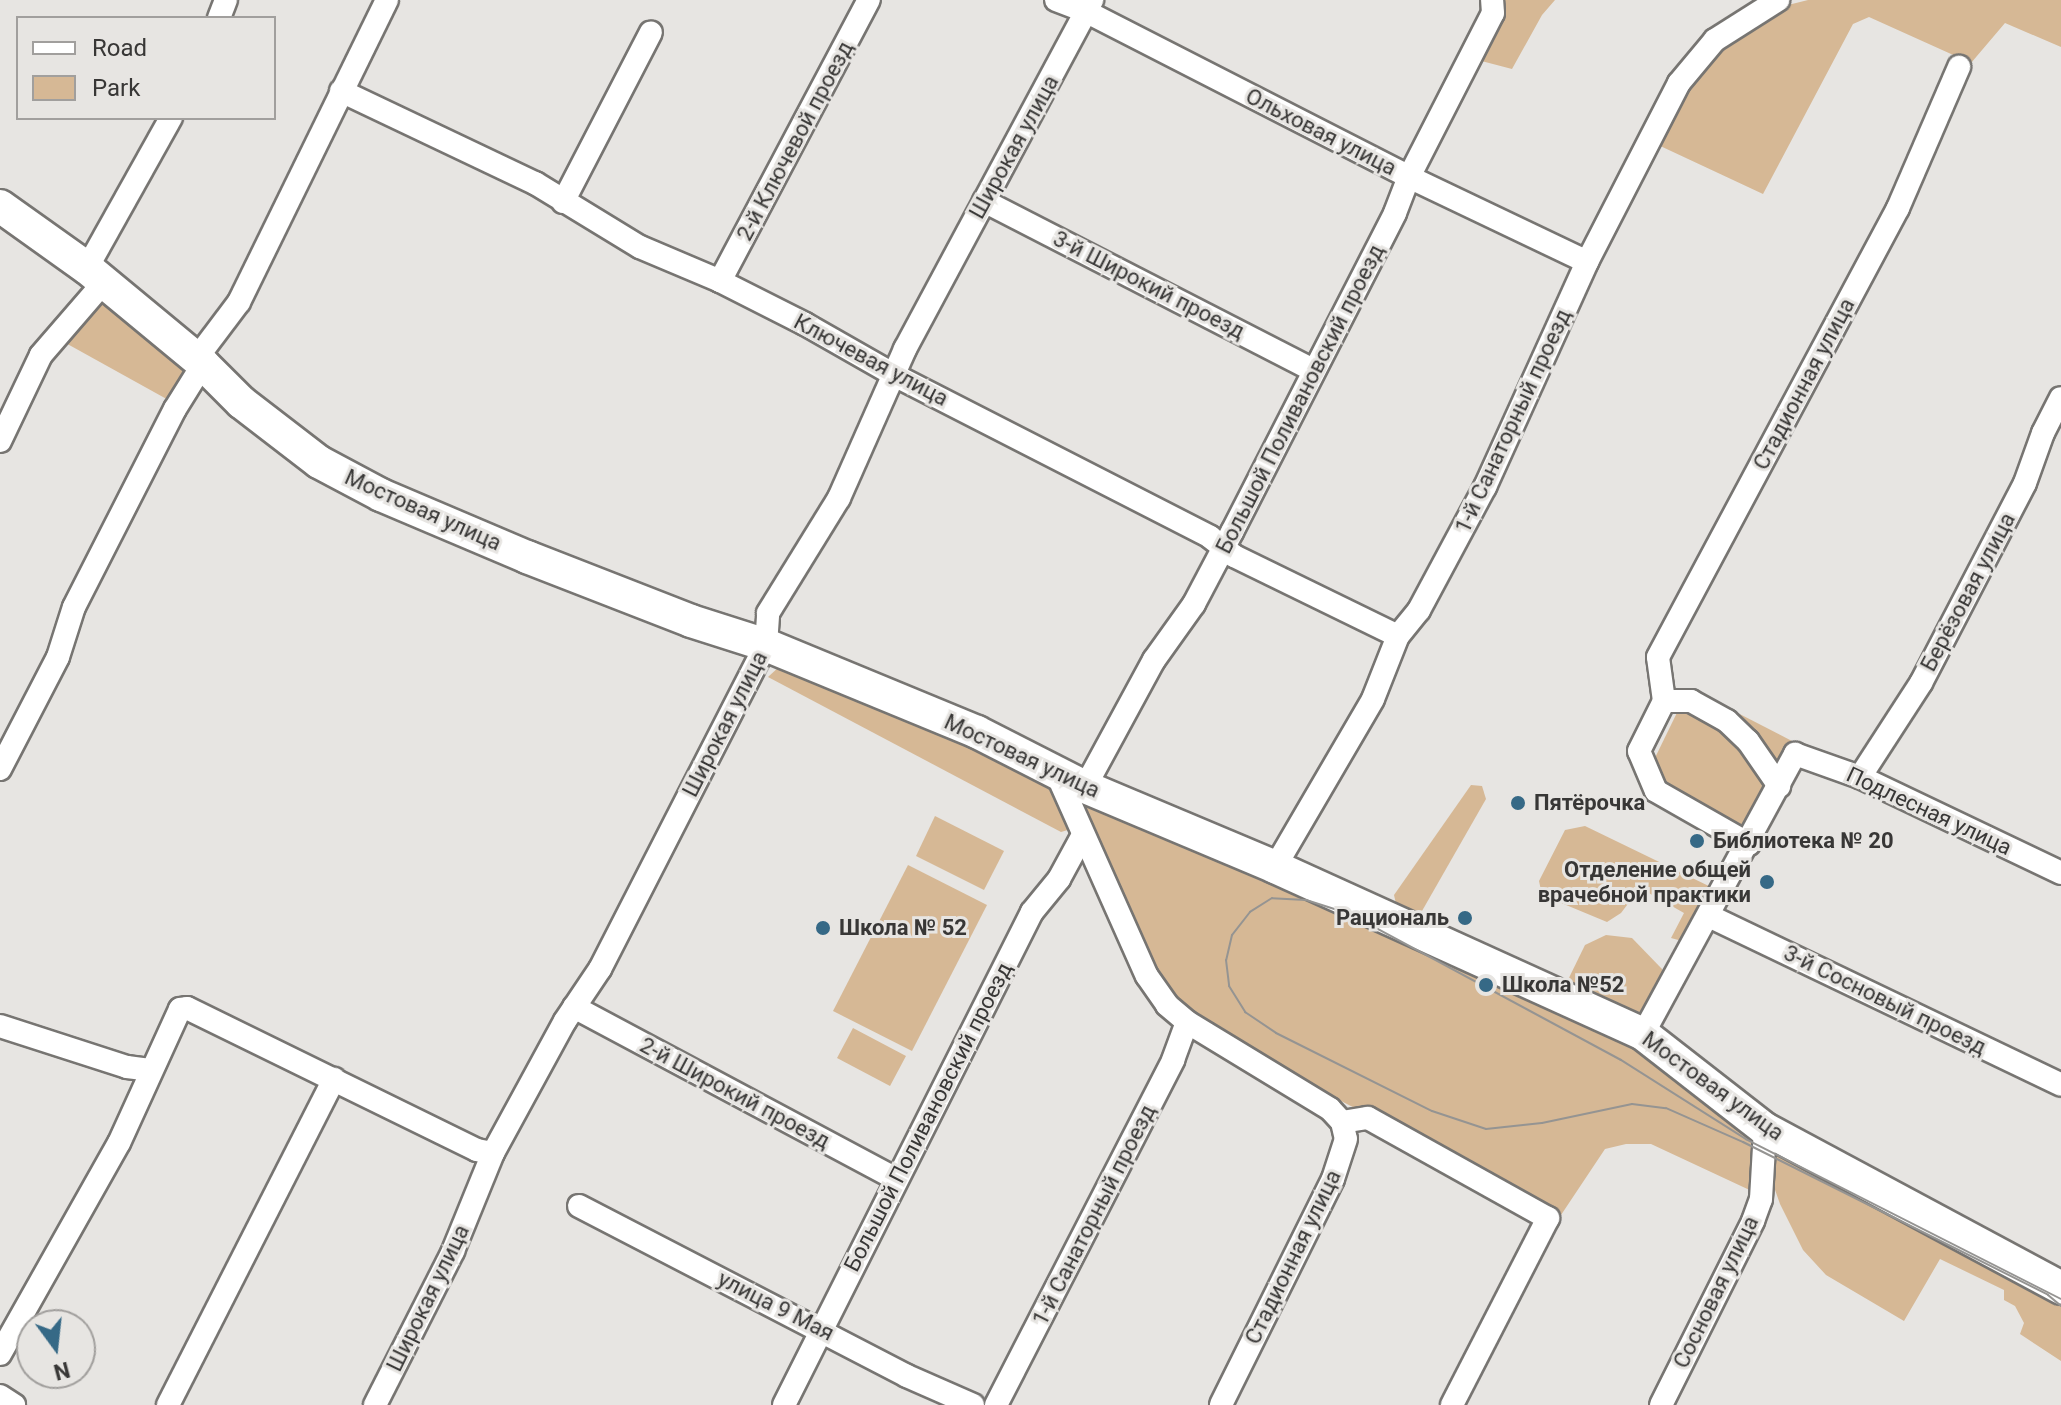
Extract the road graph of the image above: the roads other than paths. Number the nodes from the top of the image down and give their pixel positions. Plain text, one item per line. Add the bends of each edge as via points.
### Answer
1 (387, 0) edge
2 (869, 0) edge
3 (1056, 0) edge
4 (1492, 0) edge
5 (1778, 0) edge
6 (1090, 6) edge
7 (651, 32) dead end
8 (1959, 67) dead end
9 (341, 91) junction
10 (170, 120) edge
11 (1409, 177) junction
12 (984, 201) junction
13 (563, 202) junction
14 (0, 206) edge
15 (1587, 262) junction
16 (95, 275) junction
17 (720, 281) junction
18 (199, 361) junction
19 (1313, 370) junction
20 (896, 376) junction
21 (2061, 398) edge
22 (0, 441) edge
23 (1223, 548) junction
24 (1398, 636) junction
25 (766, 645) junction
26 (1664, 701) junction
27 (0, 769) edge
28 (1056, 772) junction
29 (1860, 777) junction
30 (1779, 786) junction
31 (1085, 787) junction
32 (1083, 835) junction
33 (1749, 844) junction
34 (1275, 867) junction
35 (2061, 873) edge
36 (1709, 916) junction
37 (574, 1007) junction
38 (1187, 1022) junction
39 (0, 1026) edge
40 (1643, 1034) junction
41 (150, 1070) junction
42 (334, 1079) junction
43 (2061, 1085) edge
44 (1336, 1115) junction
45 (1765, 1129) junction
46 (493, 1153) junction
47 (896, 1179) junction
48 (579, 1206) dead end
49 (2061, 1288) edge
50 (821, 1329) junction
51 (0, 1354) edge
52 (0, 1396) edge
53 (14, 1405) edge
54 (168, 1405) edge
55 (375, 1405) edge
56 (784, 1405) edge
57 (973, 1405) edge
58 (996, 1405) edge
59 (1221, 1405) edge
60 (1452, 1405) edge
61 (1661, 1405) edge

1 - 9 street
2 - 17 street, 2-й Ключевой проезд
3 - 6 street, Ольховая улица
4 - 11 street, Большой Поливановский проезд via 1493,13
5 - 15 street, 1-й Санаторный проезд via 1715,40 1679,83
6 - 11 street, Ольховая улица
6 - 12 street, Широкая улица
7 - 13 street
8 - 26 street, Стадионная улица via 1898,208 1658,657
9 - 13 street, Ключевая улица via 497,163
9 - 18 street via 239,302
10 - 16 street
11 - 15 street, Ольховая улица
11 - 19 street, Большой Поливановский проезд
12 - 19 street, 3-й Широкий проезд
12 - 20 street, Широкая улица via 905,349
13 - 17 street, Ключевая улица via 640,247
14 - 16 street, Мостовая улица
15 - 24 street, 1-й Санаторный проезд via 1485,487 1419,610
16 - 18 street, Мостовая улица
16 - 22 street via 41,355
17 - 20 street, Ключевая улица
18 - 25 street, Мостовая улица via 241,402 319,462 381,495 691,621
18 - 27 street via 81,593 58,657
19 - 23 street, Большой Поливановский проезд
20 - 23 street, Ключевая улица
20 - 25 street, Широкая улица via 839,498 768,613
21 - 29 street, Берёзовая улица via 2025,483 1921,683
23 - 24 street, Ключевая улица
23 - 31 street, Большой Поливановский проезд
24 - 34 street, 1-й Санаторный проезд via 1373,699
25 - 28 street, Мостовая улица via 977,732
25 - 37 street, Широкая улица via 600,969
26 - 30 street via 1691,701 1727,721
26 - 33 street via 1639,751 1656,791
28 - 31 street, Мостовая улица
28 - 32 street
29 - 30 street, Подлесная улица via 1795,754
29 - 35 street, Подлесная улица
30 - 33 street
31 - 34 street, Мостовая улица
32 - 38 street via 1147,976
32 - 47 street, Большой Поливановский проезд via 1059,879 1032,912
33 - 36 street
34 - 40 street, Мостовая улица
36 - 40 street
36 - 43 street, 3-й Сосновый проезд
37 - 46 street, Широкая улица
37 - 47 street, 2-й Широкий проезд
38 - 44 street
38 - 58 street, 1-й Санаторный проезд via 1173,1060
39 - 41 street
40 - 45 street, Мостовая улица
41 - 42 street via 180,1009 187,1008
41 - 51 street via 119,1143
42 - 46 street via 477,1150
42 - 54 street
44 - 59 street, Стадионная улица via 1346,1139 1333,1179
44 - 60 street via 1368,1118 1548,1218
45 - 49 street, Мостовая улица
45 - 61 street, Сосновая улица via 1757,1210
46 - 55 street, Широкая улица via 453,1251
47 - 50 street, Большой Поливановский проезд
48 - 50 street, улица 9 Мая
50 - 56 street, Большой Поливановский проезд
50 - 57 street, улица 9 Мая
52 - 53 street

